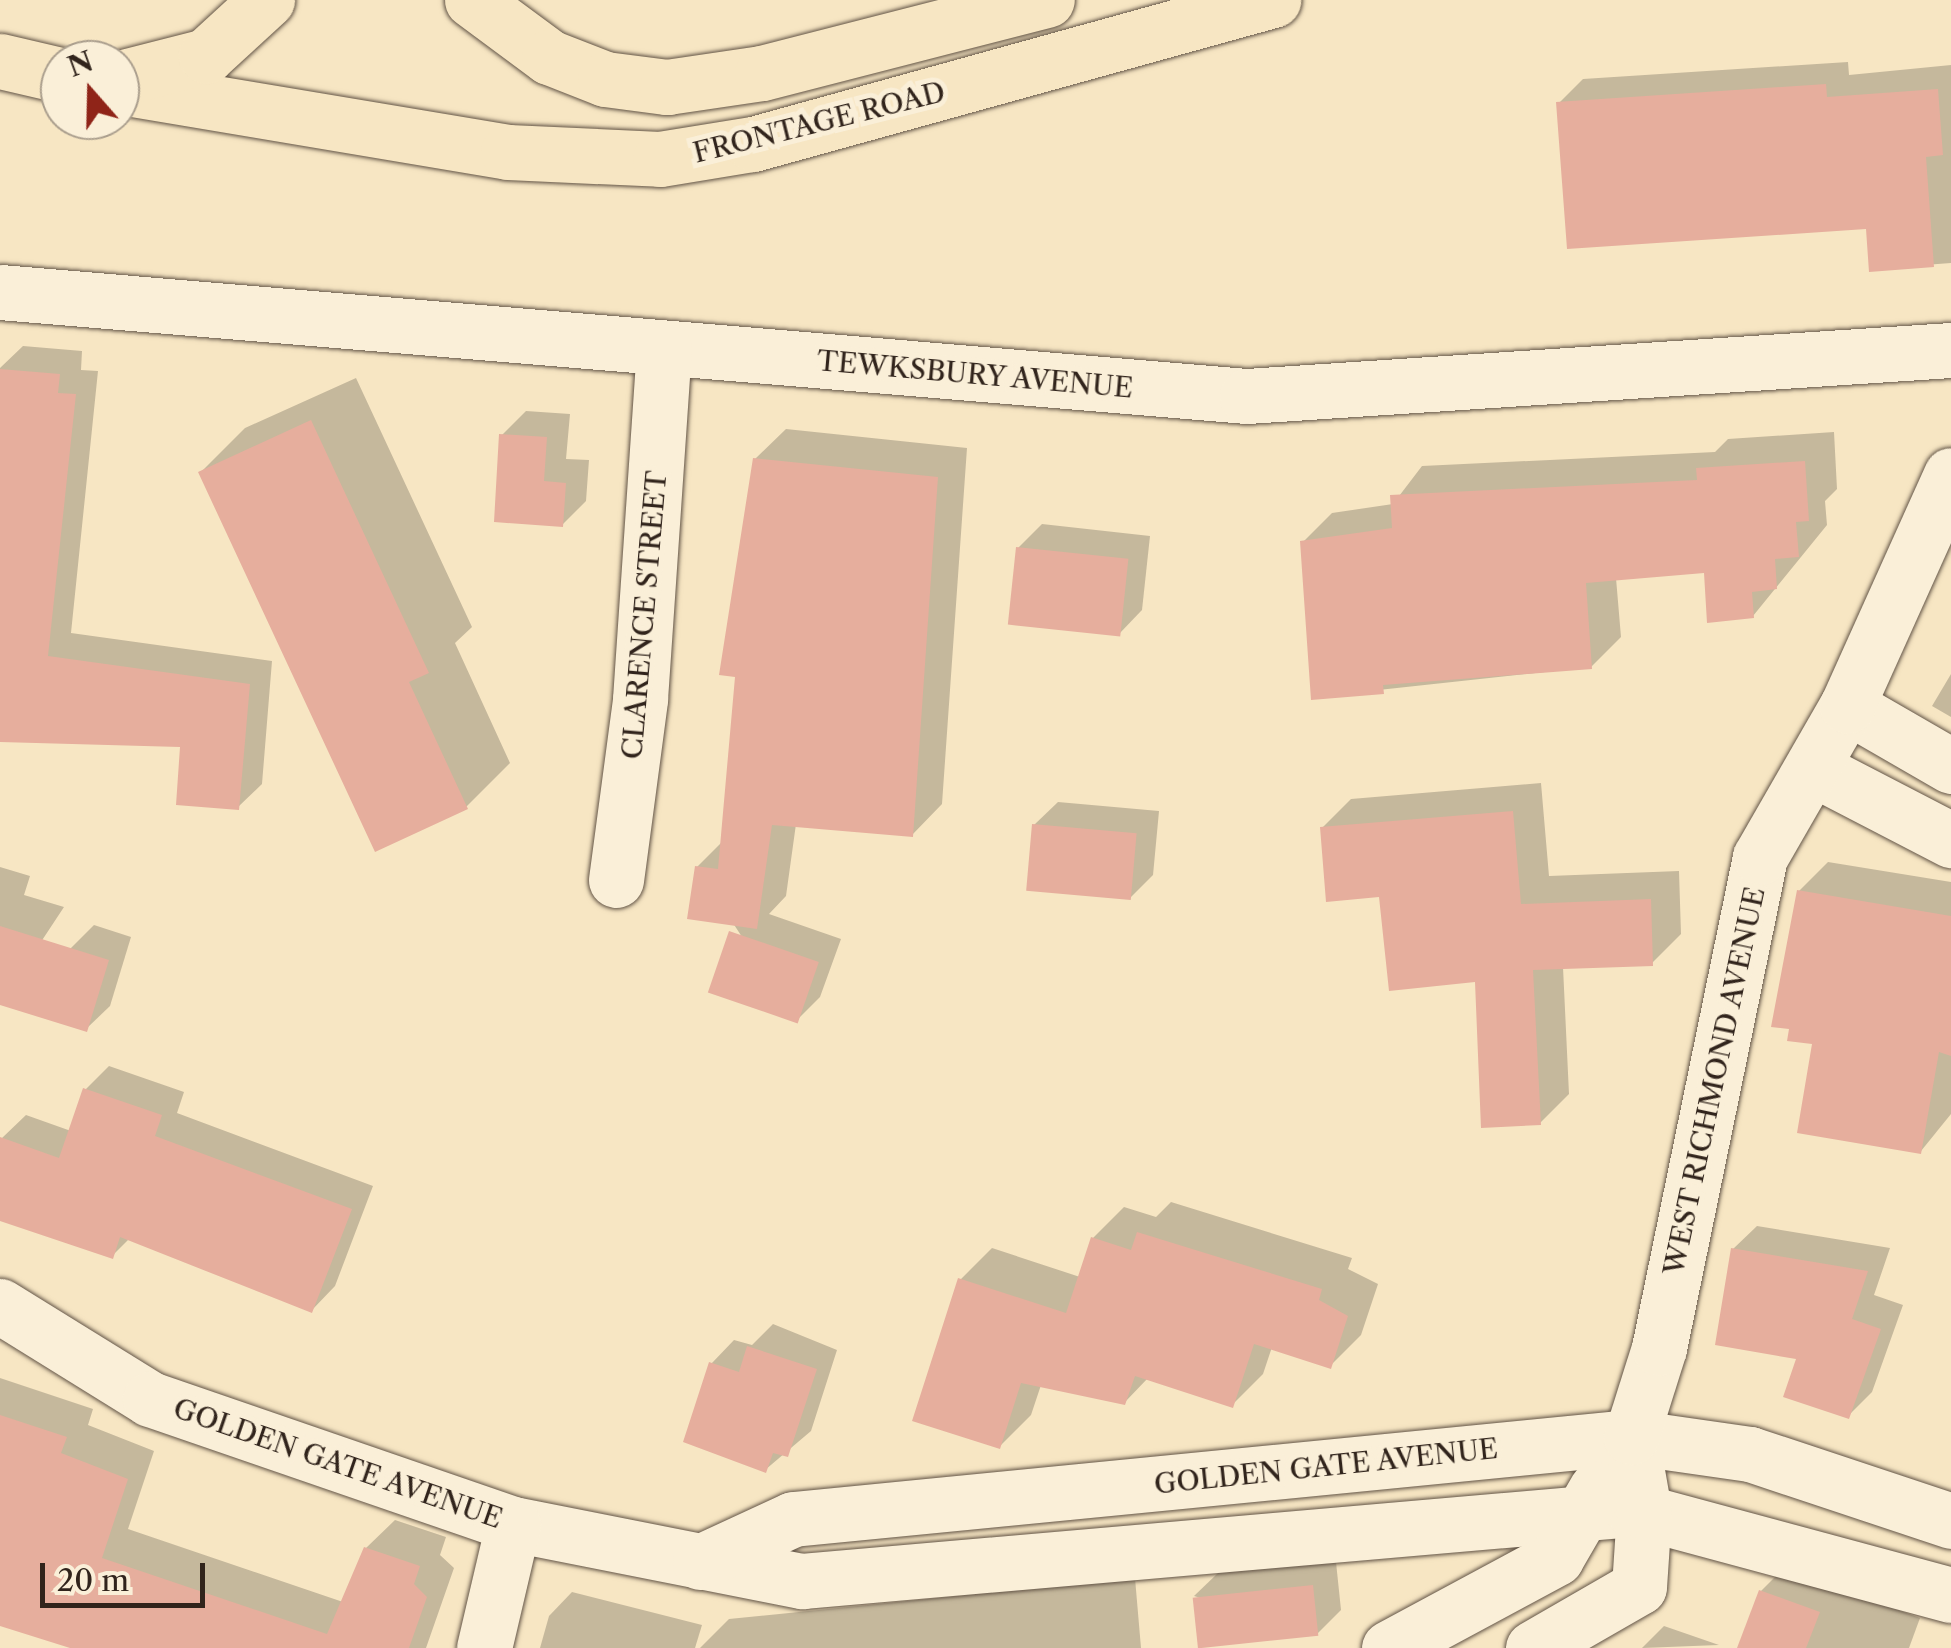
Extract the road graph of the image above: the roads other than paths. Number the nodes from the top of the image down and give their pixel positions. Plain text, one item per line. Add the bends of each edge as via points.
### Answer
1 (268, 0) edge
2 (472, 0) edge
3 (1047, 0) edge
4 (1272, 0) edge
5 (0, 61) edge
6 (40, 70) edge
7 (140, 73) edge
8 (140, 90) edge
9 (0, 292) edge
10 (664, 349) junction
11 (1951, 350) edge
12 (1951, 474) edge
13 (1847, 706) junction
14 (1951, 766) edge
15 (1812, 768) junction
16 (1951, 840) edge
17 (616, 880) dead end
18 (0, 1306) edge
19 (1636, 1421) junction
20 (1644, 1511) junction
21 (1581, 1512) junction
22 (1951, 1520) edge
23 (513, 1524) junction
24 (700, 1562) junction
25 (1951, 1595) edge
26 (484, 1648) edge
27 (1389, 1648) edge
28 (1533, 1648) edge

1 - 7 main road via 206,56
2 - 3 main road via 549,57 606,79 667,87 762,72
4 - 8 main road, FRONTAGE ROAD via 752,144 660,159 508,152
5 - 6 main road
9 - 10 street, TEWKSBURY AVENUE
10 - 11 street, TEWKSBURY AVENUE via 1247,396
10 - 17 street, CLARENCE STREET via 640,700
12 - 13 street, WEST RICHMOND AVENUE
13 - 14 street
13 - 15 street, WEST RICHMOND AVENUE
15 - 16 street
15 - 19 street, WEST RICHMOND AVENUE via 1760,857
18 - 23 street, GOLDEN GATE AVENUE via 150,1399
19 - 20 street
19 - 21 street
19 - 22 street, GOLDEN GATE AVENUE
19 - 24 street, GOLDEN GATE AVENUE via 793,1519
20 - 21 street, GOLDEN GATE AVENUE
20 - 25 street, GOLDEN GATE AVENUE
20 - 28 street via 1639,1587
21 - 24 street, GOLDEN GATE AVENUE via 802,1581
21 - 27 street via 1556,1558
23 - 24 street, GOLDEN GATE AVENUE
23 - 26 street

